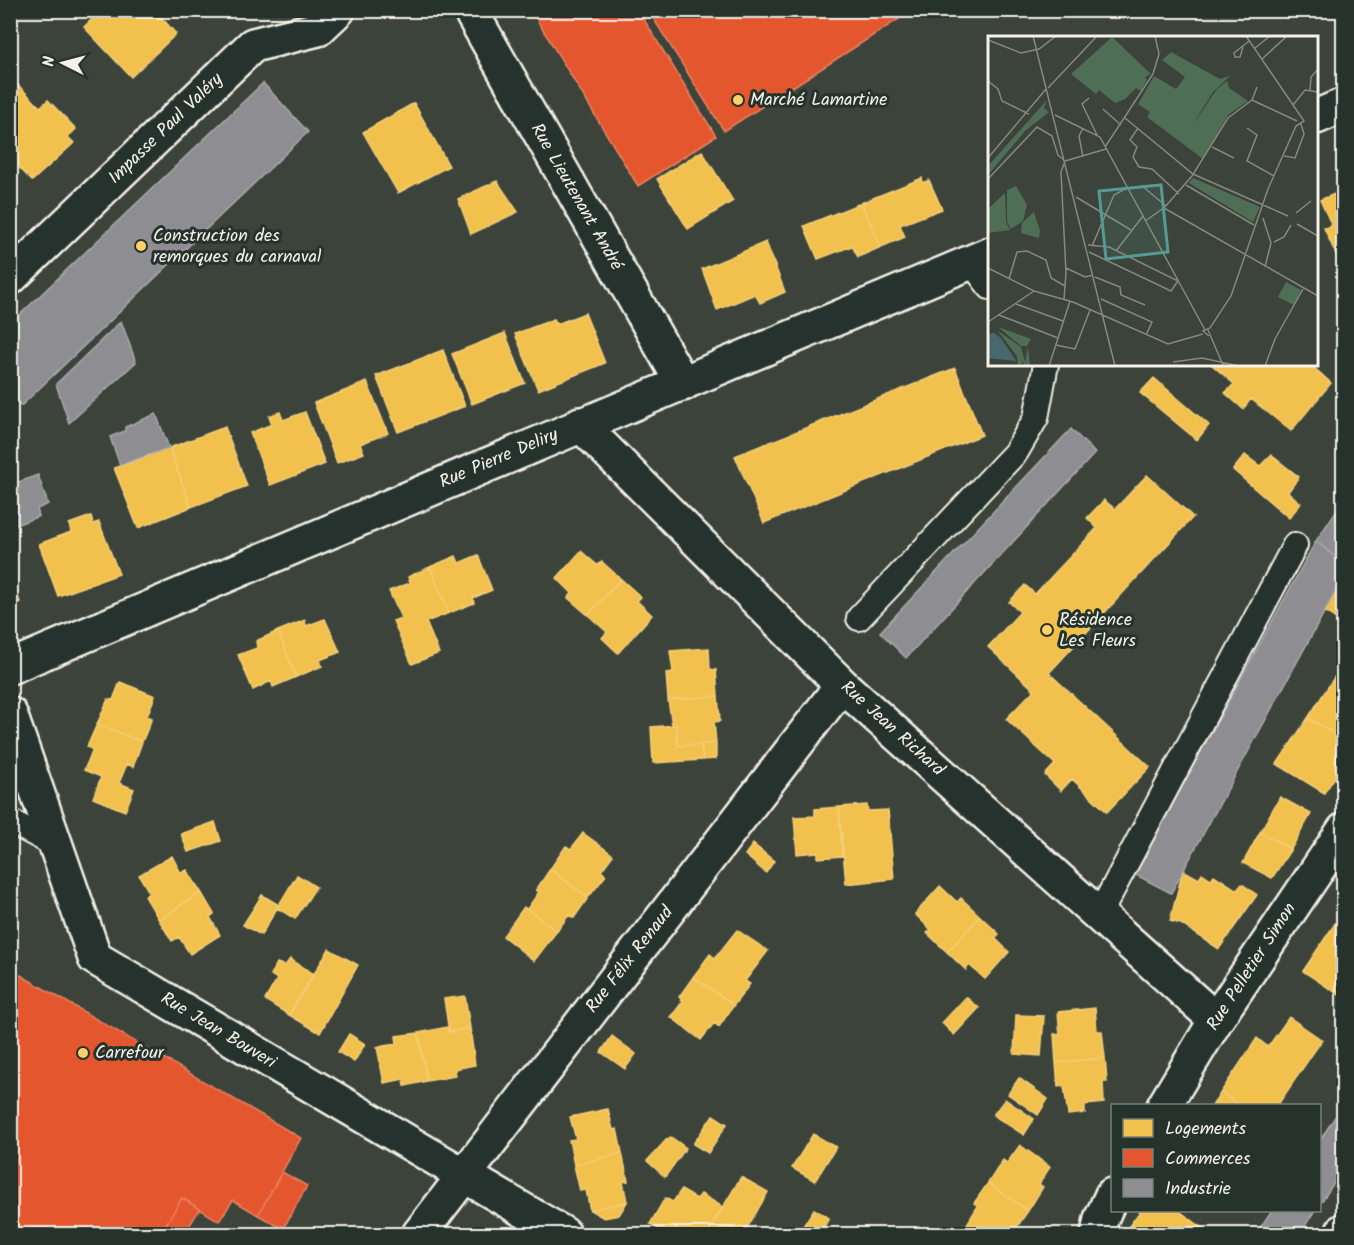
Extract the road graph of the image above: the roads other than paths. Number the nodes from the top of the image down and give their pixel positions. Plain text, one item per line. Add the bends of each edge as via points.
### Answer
1 (338, 10) edge
2 (470, 10) edge
3 (1344, 105) edge
4 (1318, 117) edge
5 (983, 268) edge
6 (10, 278) edge
7 (1046, 366) edge
8 (683, 384) junction
9 (580, 424) junction
10 (1295, 544) dead end
11 (859, 618) dead end
12 (10, 667) edge
13 (842, 686) junction
14 (10, 714) edge
15 (10, 821) edge
16 (1344, 830) edge
17 (57, 846) junction
18 (1099, 915) junction
19 (1216, 1020) junction
20 (1165, 1104) edge
21 (463, 1177) junction
22 (1111, 1199) edge
23 (1344, 1230) edge
24 (419, 1234) edge
25 (564, 1234) edge
26 (1098, 1234) edge
27 (1341, 1234) edge

1 - 6 street, Impasse Paul Valéry via 318,29 253,45
2 - 8 street, Rue Lieutenant André
3 - 4 street
5 - 8 street, Rue Pierre Deliry
7 - 11 lane via 1036,418 1016,452
8 - 9 street, Rue Pierre Deliry
9 - 12 street, Rue Pierre Deliry
9 - 13 street, Rue Jean Richard
10 - 18 lane
13 - 18 street, Rue Jean Richard
13 - 21 street, Rue Félix Renaud
14 - 17 street, Rue Jean Bouveri
15 - 17 lane
16 - 19 street, Rue Pelletier Simon
17 - 21 street, Rue Jean Bouveri via 95,958
18 - 19 street, Rue Jean Richard
19 - 20 street, Rue Pelletier Simon
21 - 24 street, Rue Félix Renaud
21 - 25 street, Rue Jean Bouveri
22 - 26 street
23 - 27 street

